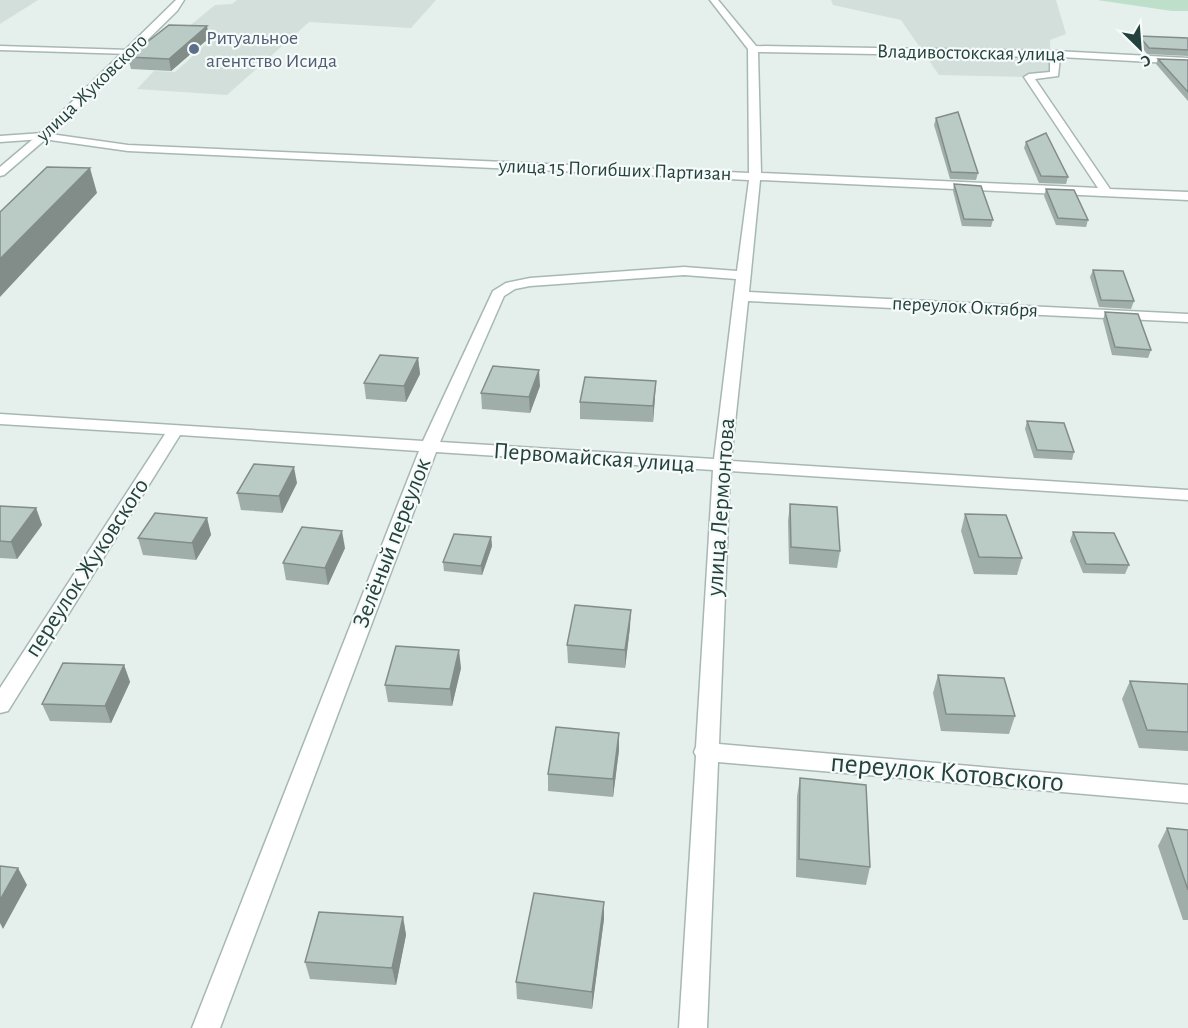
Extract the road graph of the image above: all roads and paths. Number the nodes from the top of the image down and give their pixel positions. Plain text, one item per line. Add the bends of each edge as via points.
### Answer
1 (180, 0) edge
2 (714, 0) edge
3 (0, 48) edge
4 (753, 49) junction
5 (130, 52) junction
6 (1055, 54) junction
7 (1188, 61) edge
8 (43, 136) junction
9 (0, 139) edge
10 (0, 174) edge
11 (755, 176) junction
12 (1107, 193) junction
13 (1188, 196) edge
14 (744, 276) junction
15 (741, 296) junction
16 (1188, 318) edge
17 (0, 419) edge
18 (175, 431) junction
19 (429, 447) junction
20 (722, 466) junction
21 (1188, 495) edge
22 (0, 705) edge
23 (705, 752) junction
24 (1188, 794) edge
25 (206, 1028) edge
26 (693, 1028) edge

1 - 5 street, улица Жуковского
2 - 4 street
3 - 5 lane
4 - 6 street, Владивостокская улица
4 - 11 street, улица Лермонтова
5 - 8 street, улица Жуковского
6 - 7 street, Владивостокская улица
6 - 12 street via 1055,74 1029,77
8 - 9 street, улица 15 Погибших Партизан
8 - 10 street, улица Жуковского
8 - 11 street, улица 15 Погибших Партизан via 128,148
11 - 12 street, улица 15 Погибших Партизан
11 - 14 street, улица Лермонтова
12 - 13 street, улица 15 Погибших Партизан
14 - 15 street, улица Лермонтова
14 - 19 street, Зелёный переулок via 667,272 511,286 498,294
15 - 16 street, переулок Октября
15 - 20 street, улица Лермонтова
17 - 18 street, Первомайская улица
18 - 19 street, Первомайская улица
18 - 22 street, переулок Жуковского
19 - 20 street, Первомайская улица
19 - 25 street, Зелёный переулок
20 - 21 street, Первомайская улица
20 - 23 street, улица Лермонтова
23 - 24 street, переулок Котовского
23 - 26 street, улица Лермонтова

